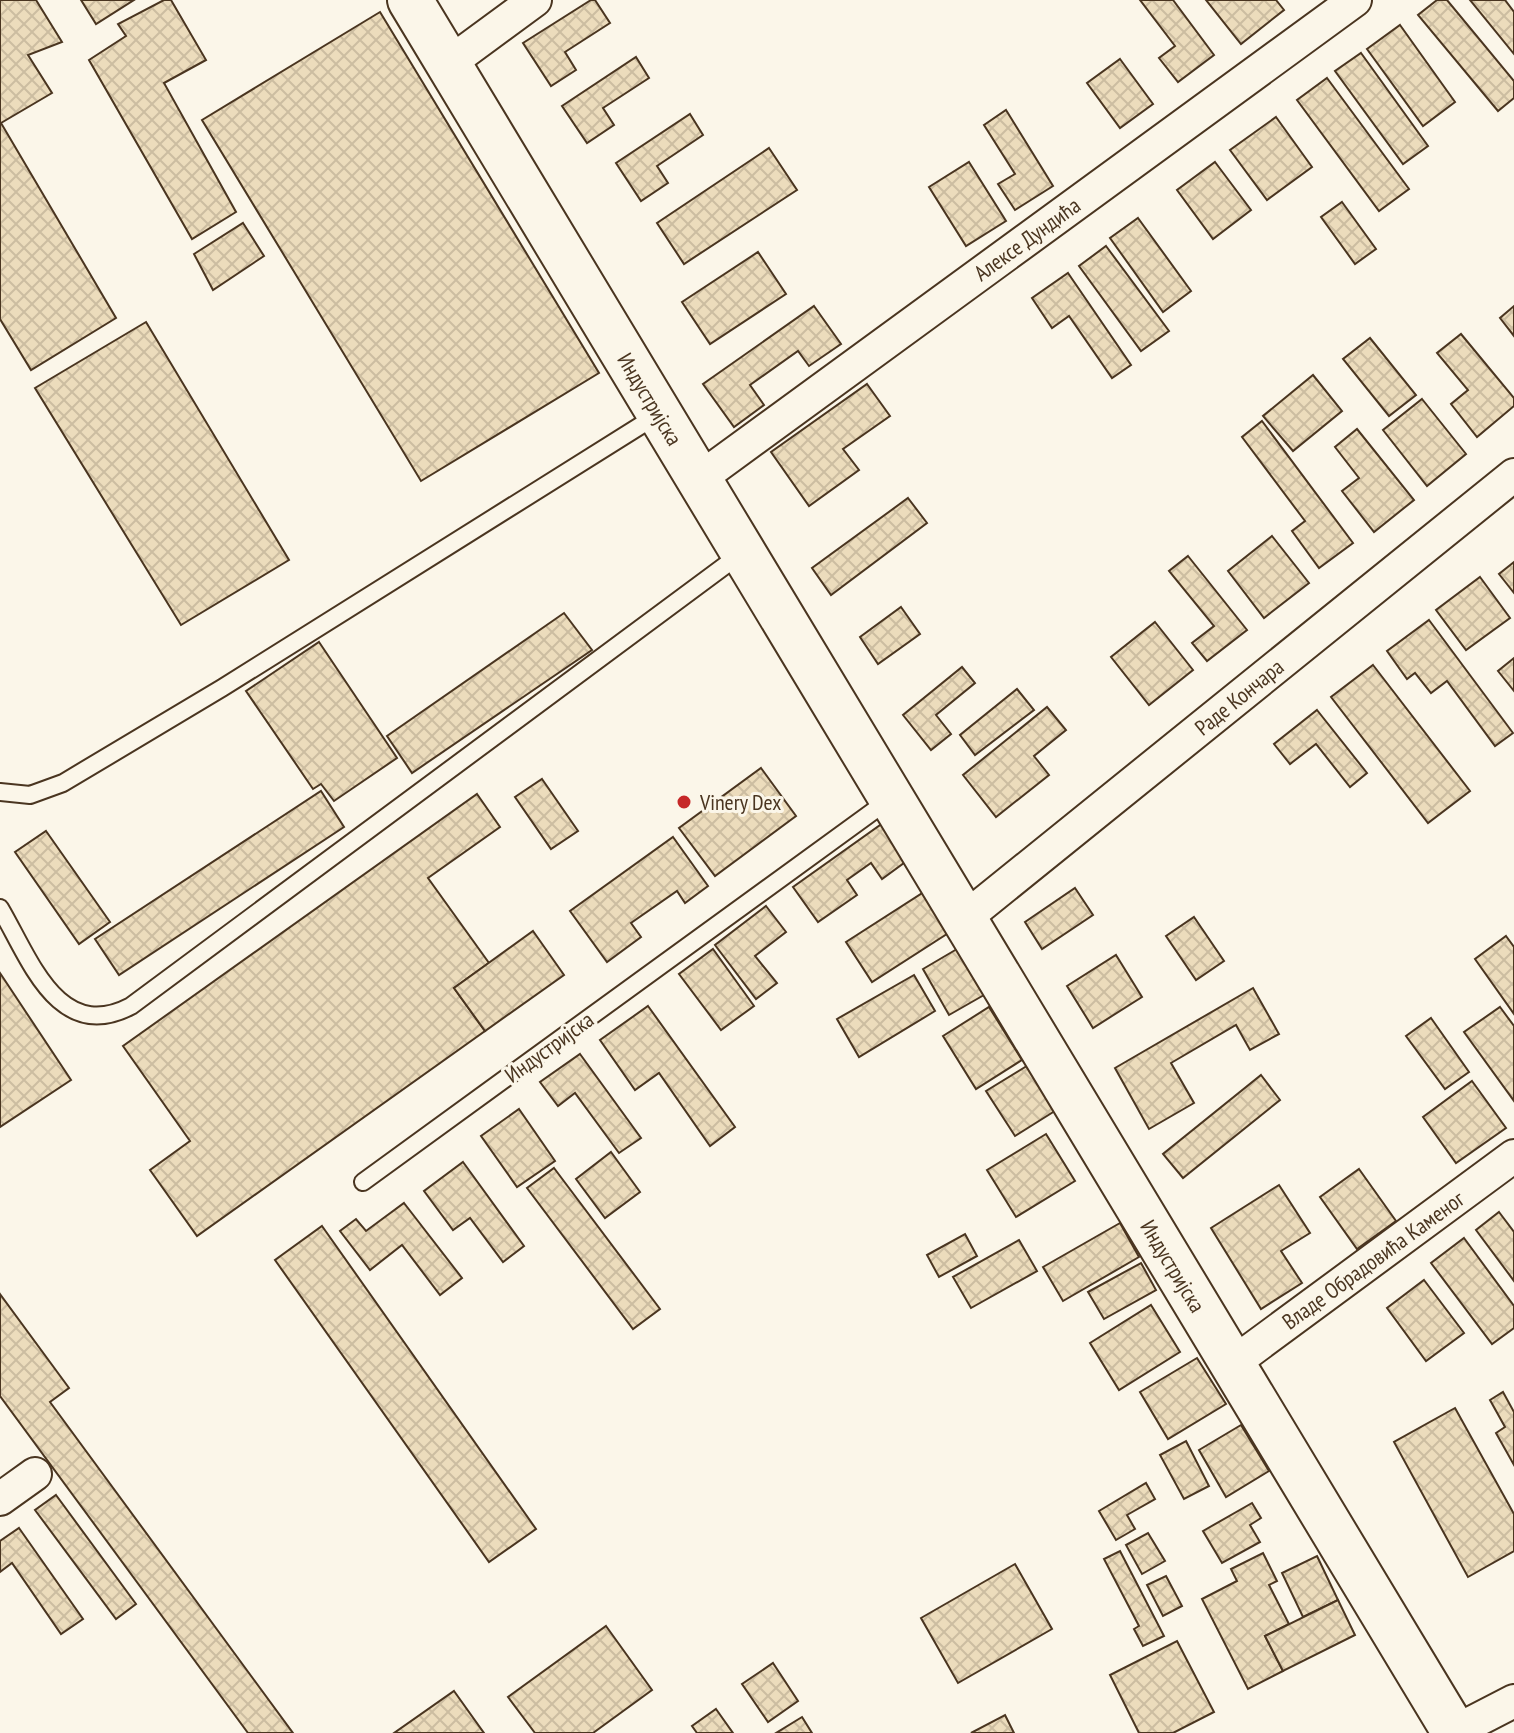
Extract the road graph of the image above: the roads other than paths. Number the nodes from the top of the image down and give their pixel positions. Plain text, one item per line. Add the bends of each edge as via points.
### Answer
1 (410, 0) edge
2 (535, 0) edge
3 (1355, 0) edge
4 (448, 64) junction
5 (659, 414) junction
6 (1514, 475) edge
7 (699, 479) junction
8 (743, 552) junction
9 (0, 792) edge
10 (891, 798) junction
11 (0, 908) edge
12 (964, 919) junction
13 (1514, 1156) edge
14 (363, 1182) dead end
15 (1232, 1364) junction
16 (35, 1474) dead end
17 (0, 1499) edge
18 (1514, 1701) edge
19 (1454, 1733) edge

1 - 4 main road, Индустријска
2 - 4 street
3 - 7 street, Алексе Дундића
4 - 5 main road, Индустријска
5 - 7 main road, Индустријска
5 - 9 lane via 63,783 30,795
6 - 12 street, Раде Кончара
7 - 8 main road, Индустријска
8 - 10 main road, Индустријска
8 - 11 lane via 112,1016 93,1018 68,1009 49,991
10 - 12 main road, Индустријска
10 - 14 lane, Индустријска
12 - 15 main road, Индустријска
13 - 15 street, Владе Обрадовића Каменог
15 - 19 main road, Индустријска
16 - 17 street
18 - 19 street

